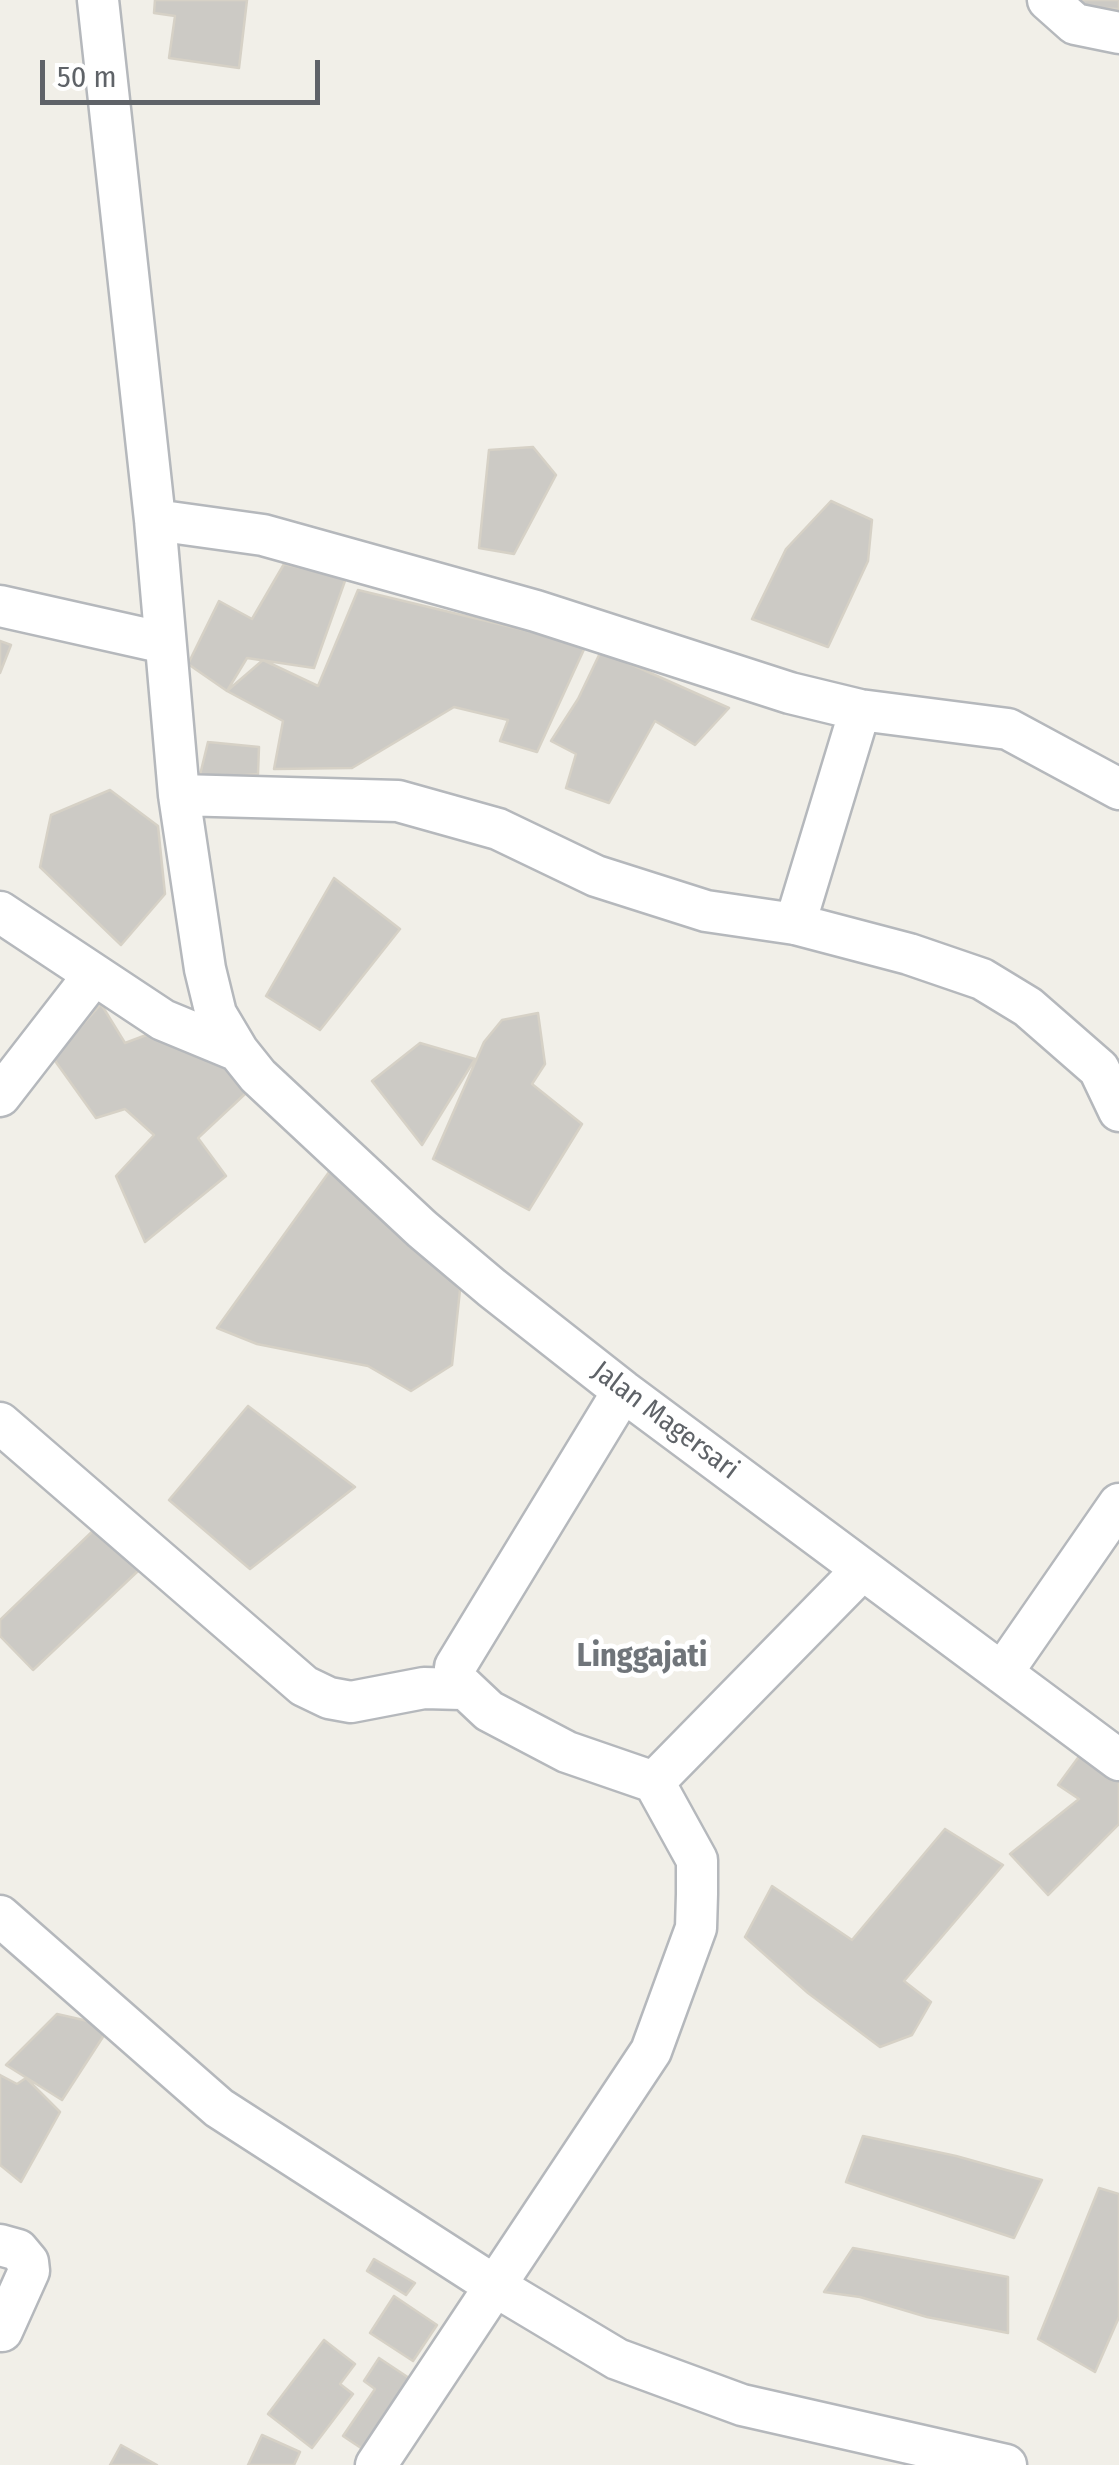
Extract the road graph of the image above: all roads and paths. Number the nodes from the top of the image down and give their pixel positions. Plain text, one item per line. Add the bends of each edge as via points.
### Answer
1 (98, 0) edge
2 (1048, 0) edge
3 (1119, 33) edge
4 (155, 520) junction
5 (0, 606) edge
6 (165, 643) junction
7 (860, 710) junction
8 (1119, 789) edge
9 (179, 796) junction
10 (0, 912) edge
11 (795, 924) junction
12 (93, 976) junction
13 (238, 1051) junction
14 (0, 1096) edge
15 (1119, 1111) edge
16 (624, 1391) junction
17 (0, 1423) edge
18 (1119, 1504) edge
19 (862, 1570) junction
20 (1002, 1673) junction
21 (462, 1689) junction
22 (1119, 1760) edge
23 (654, 1782) junction
24 (0, 1916) edge
25 (0, 2245) edge
26 (495, 2286) junction
27 (2, 2331) edge
28 (376, 2465) edge
29 (1006, 2465) edge

1 - 4 street
2 - 3 street via 1075,24
4 - 6 street
4 - 7 street via 263,535
5 - 6 street
6 - 9 street
7 - 8 street via 1008,729
7 - 11 street
9 - 11 street via 398,800 498,829 596,876 706,911
9 - 13 street via 210,996
10 - 12 street
11 - 15 street via 982,979 1028,1007 1099,1068
12 - 13 street via 163,1020
12 - 14 street
13 - 16 street, Jalan Magersari via 422,1229
16 - 19 street, Jalan Magersari
16 - 21 street via 455,1667
17 - 21 street via 304,1686 351,1702 424,1688
18 - 20 street
19 - 20 street, Jalan Magersari
19 - 23 street
20 - 22 street, Jalan Magersari
21 - 23 street via 488,1712 567,1752
23 - 26 street via 697,1860 696,1928 651,2051
24 - 26 street via 218,2108
25 - 27 street via 18,2250 29,2271
26 - 28 street
26 - 29 street via 617,2359 742,2405

